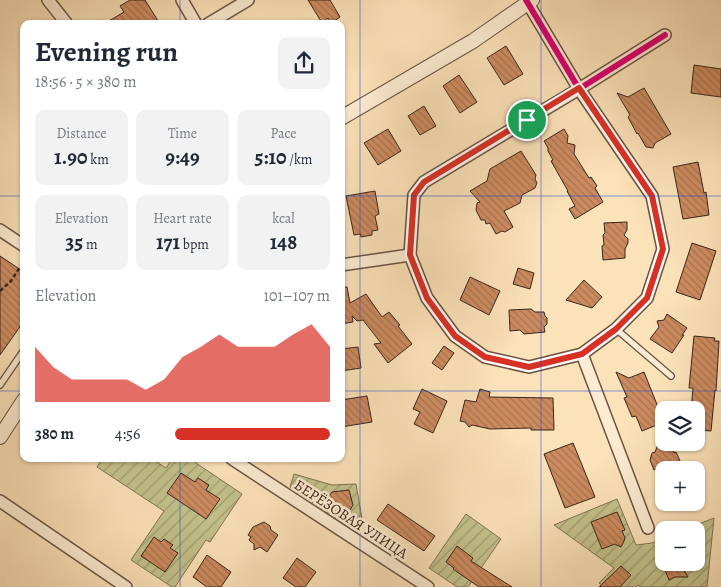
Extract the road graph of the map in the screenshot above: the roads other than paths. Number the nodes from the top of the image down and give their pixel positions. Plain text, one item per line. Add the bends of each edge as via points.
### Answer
1 (48, 0) edge
2 (182, 0) edge
3 (248, 0) edge
4 (529, 1) edge
5 (64, 20) edge
6 (194, 20) edge
7 (215, 20) edge
8 (665, 35) dead end
9 (579, 88) junction
10 (345, 116) edge
11 (0, 230) edge
12 (20, 243) edge
13 (410, 255) junction
14 (345, 264) edge
15 (616, 329) junction
16 (582, 354) junction
17 (20, 356) edge
18 (671, 376) dead end
19 (0, 385) edge
20 (20, 406) edge
21 (0, 437) edge
22 (237, 462) edge
23 (0, 501) edge
24 (648, 528) dead end
25 (126, 587) edge
26 (428, 587) edge

1 - 5 street
2 - 6 street
3 - 7 street
4 - 9 street
4 - 10 street via 473,41
8 - 9 street
9 - 13 street via 424,182 414,195
9 - 15 street via 652,196 663,249 647,298
11 - 12 street
13 - 14 street
13 - 16 street via 427,298 455,336 485,357 529,367
15 - 16 street
15 - 18 lane
16 - 24 street
17 - 19 lane
20 - 21 street
22 - 26 street, БЕРЁЗОВАЯ УЛИЦА
23 - 25 street

